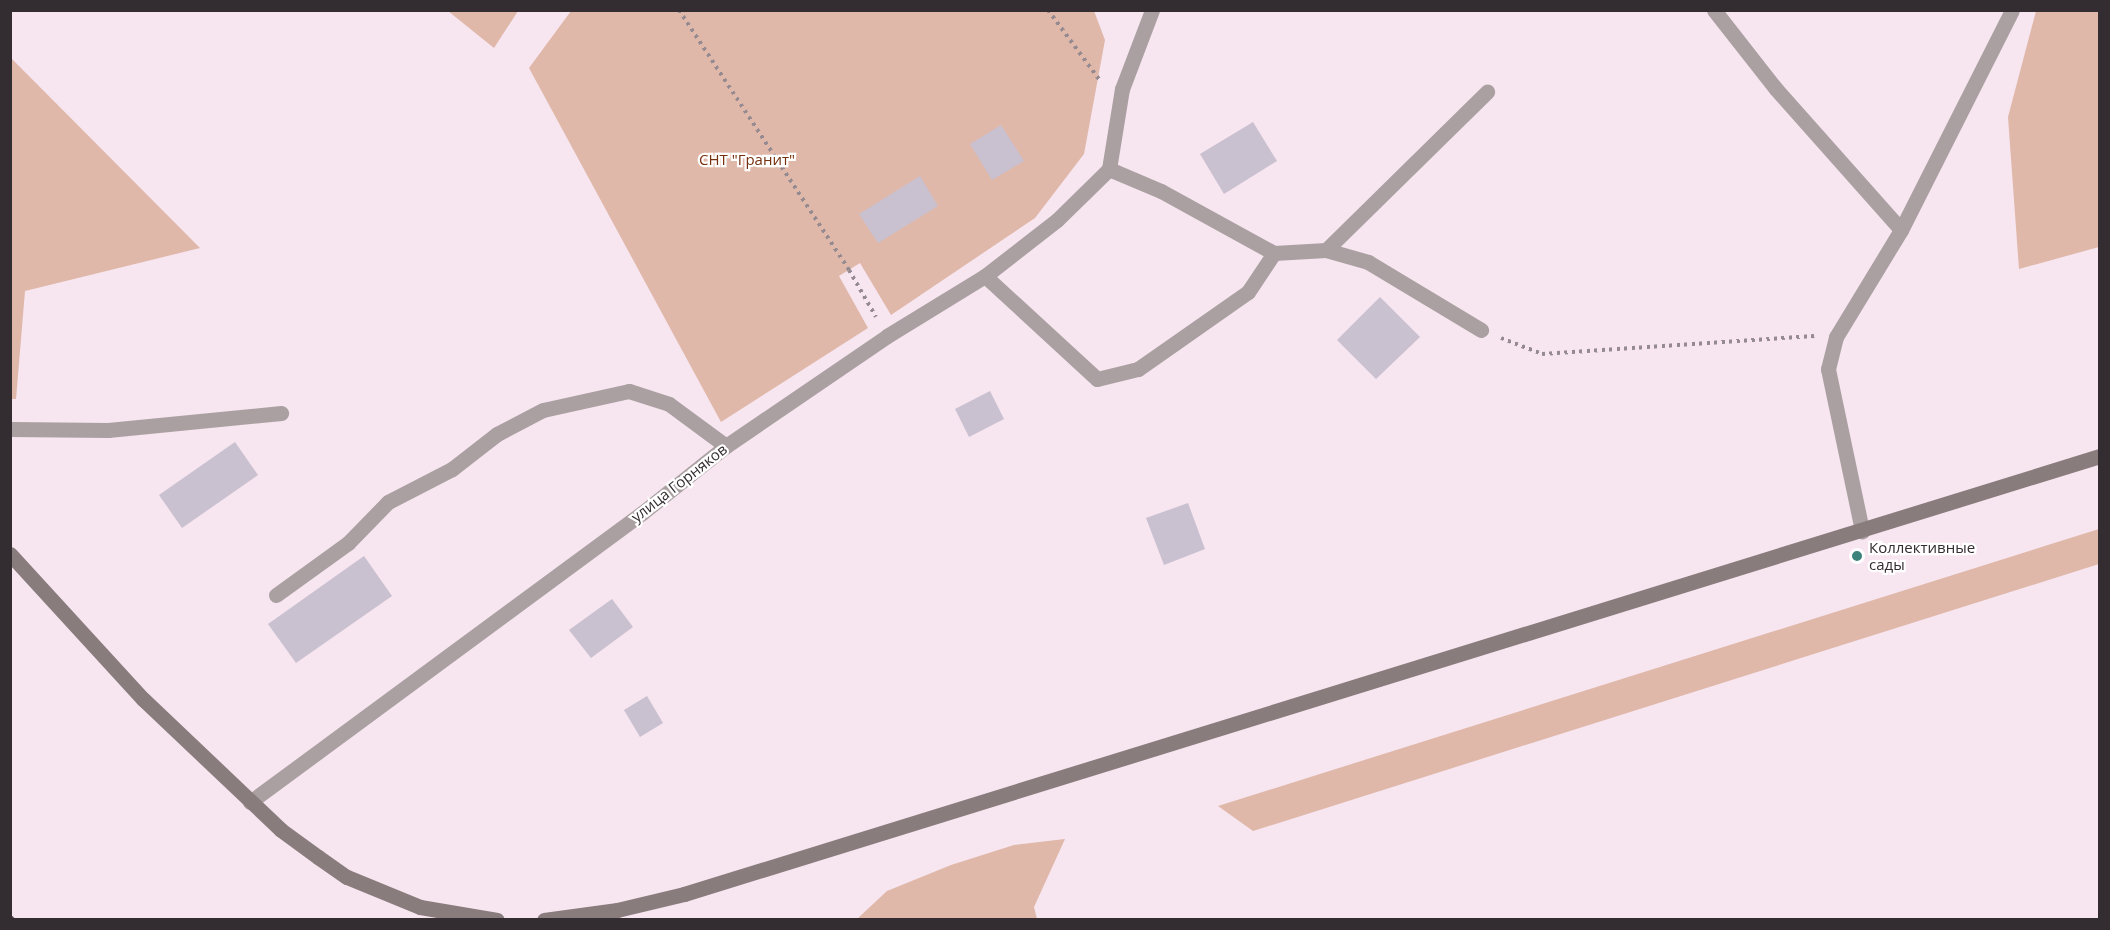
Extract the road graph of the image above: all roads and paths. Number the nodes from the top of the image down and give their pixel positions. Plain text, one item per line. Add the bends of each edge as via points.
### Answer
1 (679, 10) edge
2 (1048, 10) edge
3 (1152, 10) edge
4 (1714, 10) edge
5 (2012, 10) edge
6 (1122, 89) junction
7 (1487, 92) dead end
8 (1109, 169) junction
9 (1901, 230) junction
10 (1326, 250) junction
11 (1274, 253) junction
12 (986, 276) junction
13 (1480, 330) joint
14 (887, 336) junction
15 (1836, 338) junction
16 (281, 413) dead end
17 (10, 429) edge
18 (726, 446) junction
19 (2100, 456) edge
20 (1862, 531) junction
21 (10, 554) edge
22 (276, 595) dead end
23 (250, 802) junction
24 (497, 920) edge
25 (544, 920) edge

1 - 14 path via 849,270
2 - 6 path via 1098,81
3 - 6 street
4 - 9 street via 1776,89
5 - 9 street
6 - 8 street
7 - 10 street
8 - 11 street via 1161,191
8 - 12 street, улица Горняков via 1057,220
9 - 15 street
10 - 11 street
10 - 13 street via 1368,262
11 - 12 street via 1248,292 1138,369 1097,379
12 - 14 street, улица Горняков
13 - 15 path via 1542,354 1800,335
14 - 18 street, улица Горняков
15 - 20 street via 1828,369
16 - 17 street via 108,430
18 - 22 street via 669,404 629,391 543,410 497,434 452,469 388,502 348,543
18 - 23 street, улица Горняков via 642,513
19 - 20 main road
20 - 25 main road via 684,894 617,910
21 - 23 main road via 142,699
23 - 24 main road via 281,830 347,877 420,907

